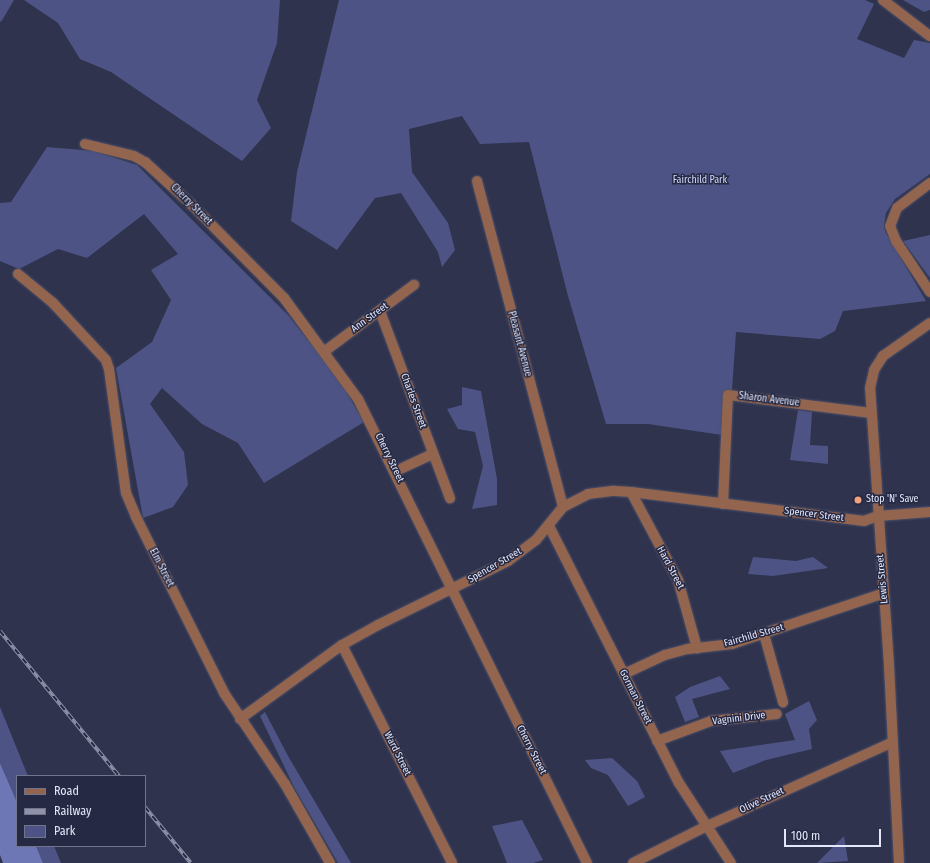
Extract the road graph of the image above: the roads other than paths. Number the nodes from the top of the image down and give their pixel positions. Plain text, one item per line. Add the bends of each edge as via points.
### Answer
1 (883, 0) edge
2 (930, 36) edge
3 (85, 144) dead end
4 (477, 181) dead end
5 (930, 183) edge
6 (18, 274) dead end
7 (414, 285) dead end
8 (930, 291) edge
9 (380, 311) junction
10 (930, 323) edge
11 (325, 351) junction
12 (870, 412) junction
13 (432, 454) junction
14 (396, 471) junction
15 (631, 492) junction
16 (450, 498) dead end
17 (723, 504) junction
18 (563, 507) junction
19 (930, 512) edge
20 (878, 516) junction
21 (549, 526) junction
22 (451, 590) junction
23 (884, 593) junction
24 (764, 634) junction
25 (342, 645) junction
26 (697, 648) junction
27 (624, 674) junction
28 (783, 702) dead end
29 (777, 714) dead end
30 (240, 719) junction
31 (657, 741) junction
32 (893, 742) junction
33 (707, 826) junction
34 (330, 863) edge
35 (452, 863) edge
36 (588, 863) edge
37 (633, 863) edge
38 (732, 863) edge
39 (899, 863) edge

1 - 2 street
3 - 11 street, Cherry Street via 125,152 145,162 192,204 284,298
4 - 18 street, Pleasant Avenue
5 - 8 street via 897,208 890,226 896,241
6 - 30 street, Elm Street via 53,303 106,360 126,493 194,633
7 - 9 street, Ann Street
9 - 11 street, Ann Street
9 - 13 street, Charles Street
10 - 12 street, Lewis Street via 890,350 878,364 870,388
11 - 14 street, Cherry Street via 358,399
12 - 17 street, Sharon Avenue via 728,395
12 - 20 street, Lewis Street
13 - 14 street
13 - 16 street, Charles Street
14 - 22 street, Cherry Street
15 - 17 street, Spencer Street
15 - 18 street, Spencer Street via 588,494
15 - 26 street, Hard Street via 678,580
17 - 20 street, Spencer Street via 864,521
18 - 21 street, Spencer Street
19 - 20 street, Spencer Street
20 - 23 street, Lewis Street
21 - 22 street, Spencer Street via 536,540 508,561
21 - 27 street, Gorman Street
22 - 25 street, Spencer Street
22 - 36 street, Cherry Street
23 - 24 street, Fairchild Street
23 - 32 street, Lewis Street
24 - 26 street, Fairchild Street via 732,644
24 - 28 street
25 - 30 street, Spencer Street
25 - 35 street, Ward Street
26 - 27 street, Fairchild Street via 665,655
27 - 31 street, Gorman Street
29 - 31 street, Vagnini Drive via 711,721
30 - 34 street, Elm Street via 285,784
31 - 33 street, Gorman Street via 679,783
32 - 33 street, Olive Street
32 - 39 street, Lewis Street
33 - 37 street, Olive Street
33 - 38 street, Gorman Street

